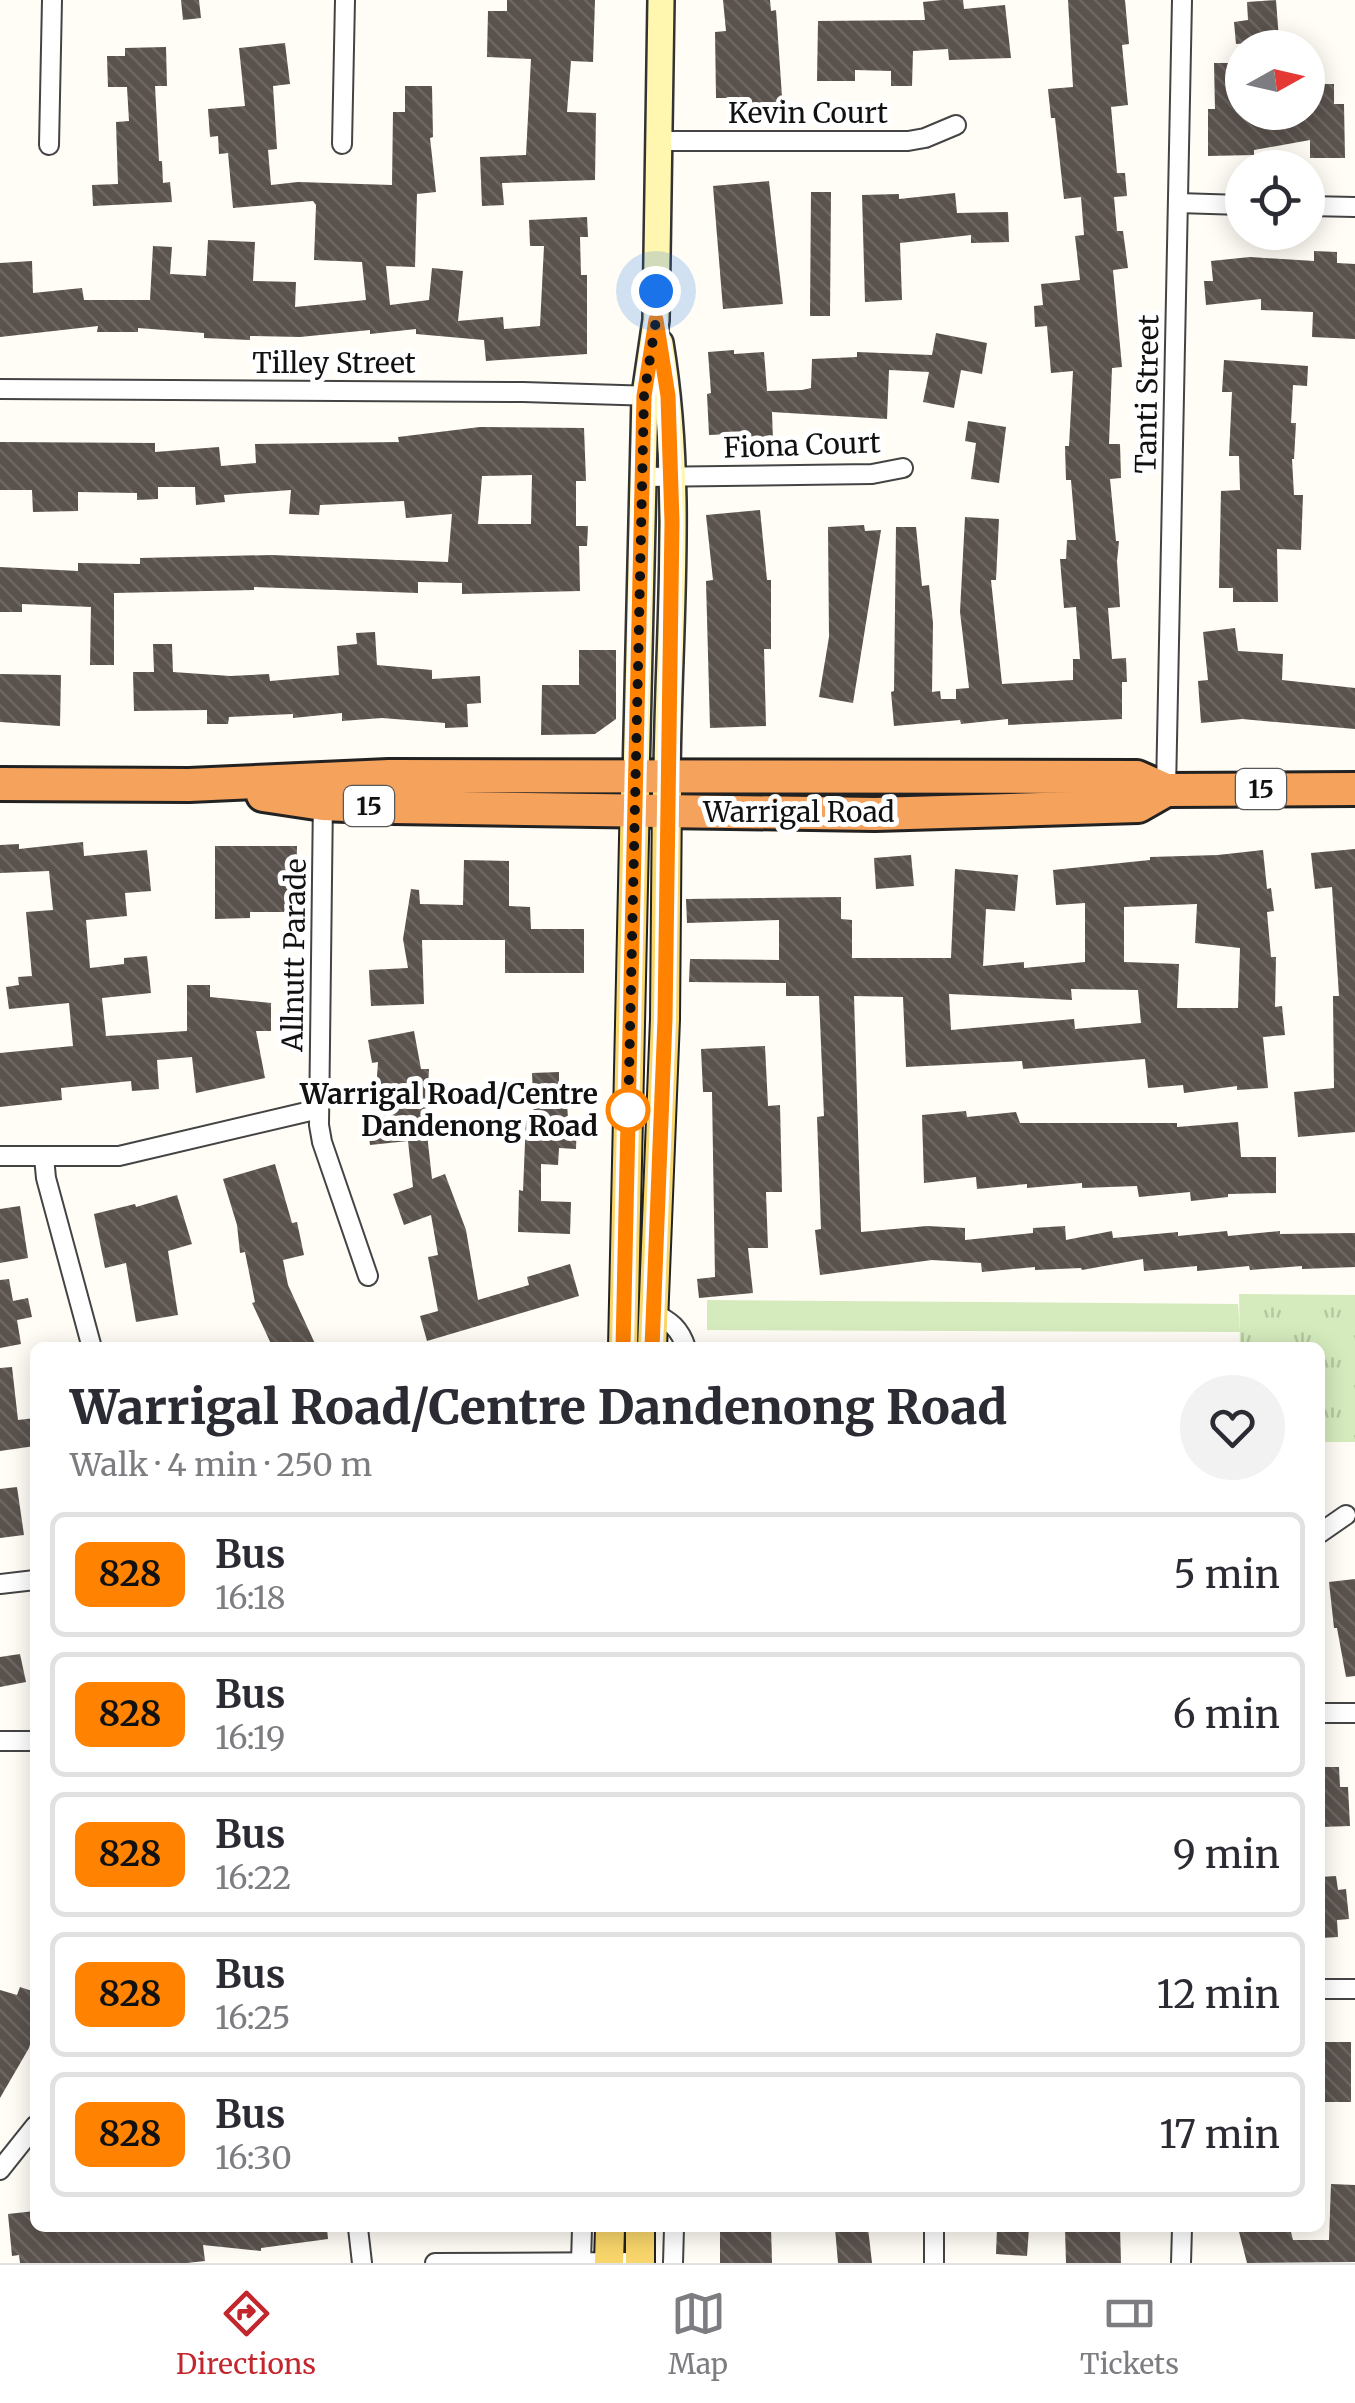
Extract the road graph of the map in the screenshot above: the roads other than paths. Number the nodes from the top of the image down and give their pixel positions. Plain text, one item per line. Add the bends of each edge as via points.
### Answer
1 (52, 0) edge
2 (345, 0) edge
3 (660, 0) edge
4 (1182, 0) edge
5 (956, 125) dead end
6 (658, 140) junction
7 (342, 144) dead end
8 (49, 145) dead end
9 (1178, 203) junction
10 (1225, 204) edge
11 (1325, 206) edge
12 (1355, 206) edge
13 (0, 390) edge
14 (656, 396) junction
15 (903, 468) dead end
16 (672, 476) junction
17 (643, 477) junction
18 (652, 777) junction
19 (0, 784) edge
20 (1355, 789) edge
21 (1166, 790) junction
22 (323, 791) junction
23 (651, 812) junction
24 (319, 1109) junction
25 (0, 1156) edge
26 (44, 1156) junction
27 (368, 1276) dead end
28 (652, 1312) junction
29 (90, 1342) edge
30 (623, 1342) edge
31 (652, 1342) edge
32 (684, 1342) edge
33 (1346, 1514) dead end
34 (1325, 1529) edge
35 (30, 1581) edge
36 (0, 1584) edge
37 (1325, 1713) edge
38 (1355, 1713) edge
39 (0, 1741) edge
40 (30, 1741) edge
41 (1355, 1988) edge
42 (1325, 1989) edge
43 (30, 2132) edge
44 (0, 2170) edge
45 (358, 2232) edge
46 (582, 2232) edge
47 (610, 2232) edge
48 (640, 2232) edge
49 (674, 2232) edge
50 (934, 2232) edge
51 (1182, 2232) edge
52 (362, 2263) edge
53 (435, 2263) edge
54 (581, 2263) edge
55 (609, 2263) edge
56 (640, 2263) edge
57 (673, 2263) edge
58 (934, 2263) edge
59 (1182, 2263) edge

1 - 8 street
2 - 7 street
3 - 6 main road
4 - 9 street, Tanti Street
5 - 6 street, Kevin Court via 908,141
6 - 14 main road
9 - 10 street
9 - 21 street, Tanti Street
11 - 12 street
13 - 14 street, Tilley Street
14 - 16 main road
14 - 17 main road
15 - 16 street, Fiona Court
16 - 17 street, Fiona Court
16 - 18 main road
17 - 18 main road
18 - 21 highway, Warrigal Road / 15 via 1137,777
18 - 22 highway, Warrigal Road / 15
18 - 23 main road
19 - 22 highway, Warrigal Road / 15
20 - 21 highway, Warrigal Road / 15
21 - 23 highway, Warrigal Road / 15 via 1138,806 1107,808
22 - 23 highway, Warrigal Road / 15
22 - 24 street, Allnutt Parade
23 - 28 main road via 665,1037
23 - 30 main road
24 - 26 street via 119,1156
24 - 27 street, Allnutt Parade via 322,1142
25 - 26 street
26 - 29 street
28 - 31 main road
28 - 32 street via 670,1321
33 - 34 street
35 - 36 street
37 - 38 street
39 - 40 street
41 - 42 street
43 - 44 street
45 - 52 street
46 - 54 street
47 - 55 main road
48 - 56 main road
49 - 57 street
50 - 58 street
51 - 59 street
53 - 54 street
54 - 55 street
55 - 56 street

